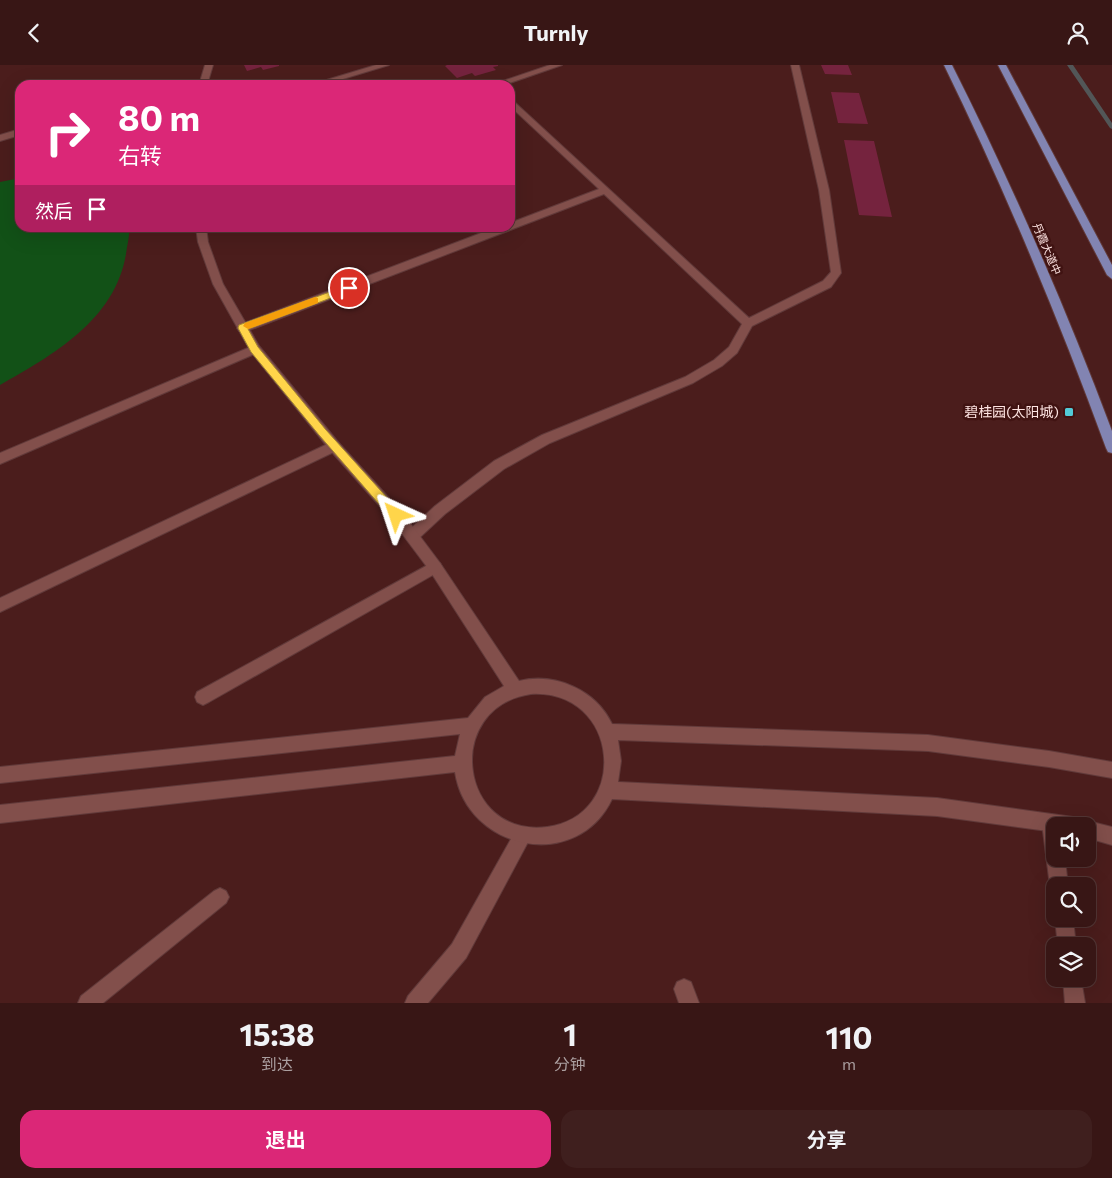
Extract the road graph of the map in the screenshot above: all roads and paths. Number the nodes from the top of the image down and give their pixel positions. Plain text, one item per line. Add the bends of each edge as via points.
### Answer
1 (209, 65) edge
2 (384, 65) edge
3 (558, 65) edge
4 (795, 65) edge
5 (948, 65) edge
6 (1002, 65) edge
7 (204, 80) edge
8 (332, 80) edge
9 (511, 80) edge
10 (515, 106) edge
11 (15, 133) edge
12 (0, 137) edge
13 (606, 191) junction
14 (515, 225) edge
15 (203, 232) edge
16 (496, 232) edge
17 (1112, 275) edge
18 (748, 323) junction
19 (243, 328) junction
20 (254, 349) junction
21 (334, 446) junction
22 (1112, 448) edge
23 (0, 459) edge
24 (412, 536) junction
25 (435, 567) junction
26 (0, 605) edge
27 (515, 689) junction
28 (203, 697) dead end
29 (473, 725) junction
30 (607, 732) junction
31 (463, 763) junction
32 (1112, 771) edge
33 (0, 775) edge
34 (606, 790) junction
35 (0, 814) edge
36 (1046, 822) edge
37 (1096, 832) edge
38 (522, 836) junction
39 (1112, 836) edge
40 (220, 897) dead end
41 (1073, 987) edge
42 (88, 1003) edge
43 (415, 1003) edge
44 (1075, 1003) edge

1 - 7 street
2 - 8 street
3 - 9 street
4 - 18 street via 824,190 836,273 827,284
5 - 22 main road, 丹霞大道中 via 990,148 1040,262
6 - 17 main road
10 - 13 street
11 - 12 street
13 - 14 street
13 - 18 street
15 - 19 street via 218,284
16 - 19 street
18 - 24 street via 733,350 718,363 689,380 546,439 499,465
19 - 20 street
20 - 21 street
20 - 23 street
21 - 24 street
21 - 26 street
24 - 25 street
25 - 27 street
25 - 28 street
27 - 29 street via 484,709
27 - 30 street via 542,685 569,691 598,715
29 - 31 street via 465,743
29 - 33 street
30 - 32 street via 928,743
30 - 34 street via 612,751
31 - 35 street
31 - 38 street via 465,783 486,817 503,829
34 - 36 street via 937,807
34 - 38 street via 596,808 563,833 543,837
37 - 39 street
38 - 43 street via 459,951
40 - 42 street
41 - 44 street

